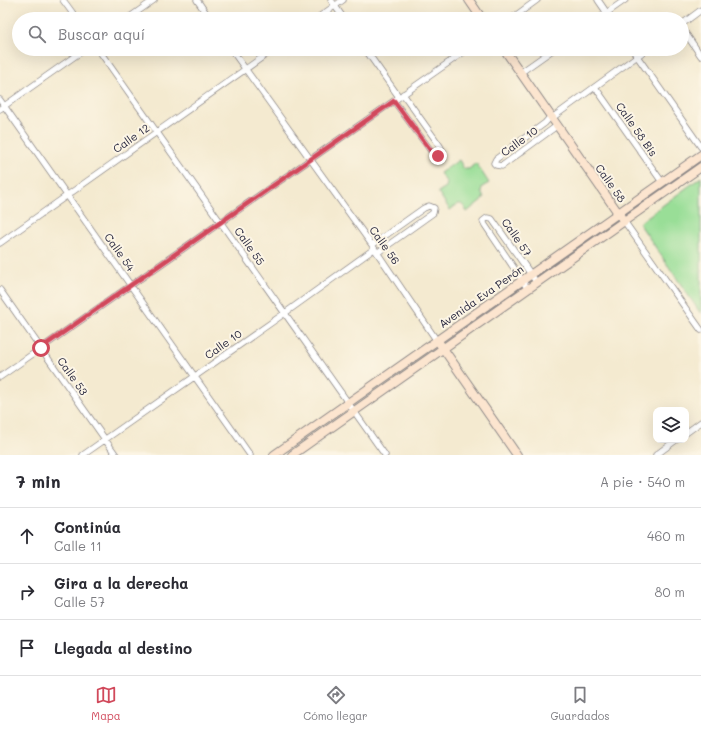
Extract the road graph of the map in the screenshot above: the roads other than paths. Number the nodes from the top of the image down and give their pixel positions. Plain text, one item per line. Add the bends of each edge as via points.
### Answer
1 (64, 0) edge
2 (154, 0) edge
3 (197, 0) edge
4 (331, 0) edge
5 (343, 0) edge
6 (469, 0) edge
7 (537, 0) edge
8 (598, 0) edge
9 (625, 0) edge
10 (335, 6) junction
11 (701, 10) edge
12 (72, 12) edge
13 (137, 12) edge
14 (205, 12) edge
15 (326, 12) edge
16 (339, 12) edge
17 (477, 12) edge
18 (521, 12) edge
19 (606, 12) edge
20 (608, 12) edge
21 (689, 19) edge
22 (689, 38) edge
23 (74, 56) edge
24 (103, 56) edge
25 (236, 56) edge
26 (264, 56) edge
27 (370, 56) edge
28 (458, 56) edge
29 (509, 56) edge
30 (544, 56) edge
31 (637, 56) joint
32 (701, 56) edge
33 (245, 69) junction
34 (520, 73) junction
35 (595, 87) junction
36 (401, 96) junction
37 (0, 100) edge
38 (394, 101) junction
39 (2, 107) edge
40 (552, 117) junction
41 (558, 125) junction
42 (157, 132) junction
43 (701, 147) edge
44 (701, 155) edge
45 (311, 159) junction
46 (701, 167) edge
47 (662, 182) junction
48 (67, 195) junction
49 (618, 213) junction
50 (624, 221) junction
51 (221, 222) junction
52 (0, 243) edge
53 (374, 249) junction
54 (531, 274) junction
55 (523, 280) junction
56 (537, 283) junction
57 (131, 286) junction
58 (528, 289) junction
59 (0, 290) edge
60 (285, 313) junction
61 (701, 330) edge
62 (437, 340) junction
63 (41, 348) junction
64 (443, 349) junction
65 (195, 376) junction
66 (0, 377) edge
67 (348, 403) junction
68 (354, 411) junction
69 (701, 422) edge
70 (689, 431) edge
71 (105, 439) junction
72 (672, 443) edge
73 (83, 455) edge
74 (116, 455) edge
75 (250, 455) edge
76 (274, 455) edge
77 (292, 455) edge
78 (385, 455) edge
79 (517, 455) edge
80 (656, 455) edge

1 - 12 street
2 - 13 street
3 - 14 street
4 - 10 street
5 - 10 street
6 - 17 main road
7 - 18 street
8 - 19 street
9 - 20 street
10 - 15 street
10 - 16 street
11 - 21 street
22 - 32 street
23 - 39 street
24 - 42 street, Calle 55
25 - 33 street, Calle 56
26 - 33 street, Calle 12
27 - 36 street
28 - 36 street
29 - 34 main road, Calle 58
30 - 34 street
31 - 35 street, Calle 10
31 - 43 street
33 - 42 street, Calle 12
33 - 45 street, Calle 56
34 - 40 main road, Calle 58
35 - 40 street, Calle 10
35 - 47 street, Calle 58 Bis
36 - 38 street
36 - 38 street via 440,146 443,152 441,156 434,155
37 - 39 street, Calle 54
38 - 45 street
39 - 48 street, Calle 54
40 - 41 main road, Calle 58
40 - 41 street, Calle 10 via 494,163 502,166
41 - 49 main road, Calle 58
42 - 48 street, Calle 12
42 - 51 street, Calle 55
44 - 47 main road, Avenida Eva Perón
45 - 51 street
45 - 53 street, Calle 56
46 - 50 main road, Avenida Eva Perón
47 - 49 main road, Avenida Eva Perón
48 - 52 street, Calle 12
48 - 57 street, Calle 54
49 - 50 main road, Calle 58
49 - 54 main road, Avenida Eva Perón
50 - 56 main road, Avenida Eva Perón
50 - 61 street, Calle 58
51 - 57 street
51 - 60 street, Calle 55
53 - 53 street, Calle 10 via 433,213 434,208 424,208
53 - 60 street, Calle 10
53 - 62 street, Calle 56
54 - 55 main road, Avenida Eva Perón
54 - 55 street, Calle 57 via 492,219 487,218 483,221 485,225
54 - 56 street, Calle 57
55 - 58 street, Calle 57
55 - 62 main road, Avenida Eva Perón
56 - 58 main road, Avenida Eva Perón
57 - 63 street
57 - 65 street, Calle 54
58 - 64 main road, Avenida Eva Perón
59 - 63 street, Calle 53
60 - 65 street, Calle 10
60 - 67 street, Calle 55
62 - 64 main road, Calle 56
62 - 67 main road, Avenida Eva Perón
63 - 66 street
63 - 71 street, Calle 53
64 - 68 main road, Avenida Eva Perón
64 - 79 main road, Calle 56
65 - 71 street, Calle 10
65 - 75 street, Calle 54
67 - 68 street, Calle 55
67 - 76 main road, Avenida Eva Perón
68 - 77 main road, Avenida Eva Perón
68 - 78 street, Calle 55
69 - 70 street
71 - 73 street, Calle 10
71 - 74 street, Calle 53
72 - 80 street

